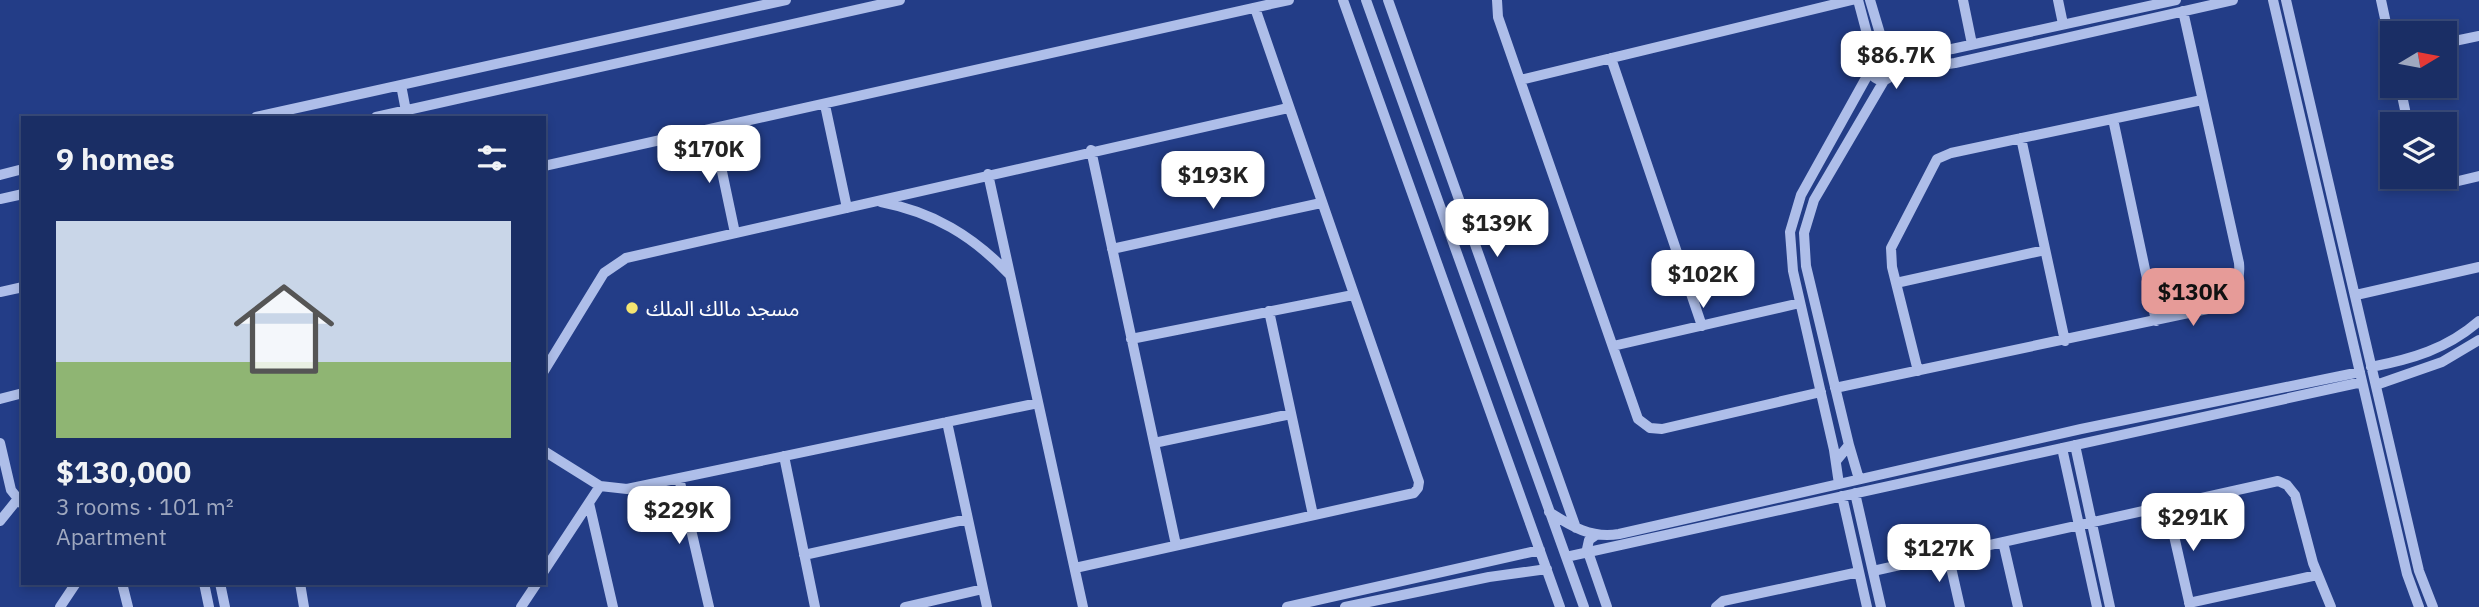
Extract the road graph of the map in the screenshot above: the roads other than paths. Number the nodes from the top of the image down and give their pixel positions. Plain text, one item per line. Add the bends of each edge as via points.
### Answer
1 (786, 0) edge
2 (900, 0) edge
3 (1289, 0) edge
4 (1343, 0) edge
5 (1366, 0) edge
6 (1388, 0) edge
7 (1497, 0) edge
8 (1852, 0) edge
9 (1858, 0) edge
10 (1870, 0) edge
11 (1962, 0) edge
12 (2058, 0) edge
13 (2176, 0) edge
14 (2233, 0) edge
15 (2273, 0) edge
16 (2286, 0) edge
17 (2381, 0) edge
18 (1255, 8) junction
19 (2183, 11) junction
20 (2386, 21) edge
21 (2063, 24) junction
22 (2479, 36) edge
23 (2457, 41) edge
24 (1972, 44) junction
25 (1611, 58) junction
26 (1889, 58) junction
27 (1872, 64) junction
28 (1889, 76) junction
29 (1520, 80) junction
30 (401, 85) junction
31 (2202, 100) junction
32 (825, 104) junction
33 (1288, 108) junction
34 (406, 111) junction
35 (261, 116) edge
36 (381, 116) edge
37 (2113, 118) junction
38 (713, 130) junction
39 (2021, 138) junction
40 (1091, 150) junction
41 (546, 166) edge
42 (21, 170) edge
43 (988, 174) junction
44 (0, 175) edge
45 (2479, 176) edge
46 (2457, 180) edge
47 (21, 194) edge
48 (0, 199) edge
49 (876, 201) junction
50 (1321, 203) junction
51 (847, 208) junction
52 (735, 233) junction
53 (1112, 249) junction
54 (2045, 250) junction
55 (2479, 267) edge
56 (1010, 274) junction
57 (1896, 283) junction
58 (21, 287) edge
59 (0, 292) edge
60 (1353, 295) junction
61 (2356, 295) junction
62 (1800, 303) junction
63 (1269, 312) junction
64 (2155, 321) junction
65 (2479, 321) edge
66 (1702, 326) junction
67 (1131, 339) junction
68 (2479, 340) edge
69 (2065, 341) junction
70 (1613, 346) junction
71 (2371, 366) junction
72 (546, 368) edge
73 (1918, 371) junction
74 (2361, 377) junction
75 (2375, 385) junction
76 (1835, 388) junction
77 (1821, 392) junction
78 (21, 393) edge
79 (0, 398) edge
80 (1038, 403) junction
81 (1292, 414) junction
82 (947, 422) junction
83 (0, 443) edge
84 (1154, 443) junction
85 (1849, 445) junction
86 (2075, 445) junction
87 (2062, 448) junction
88 (546, 452) edge
89 (1965, 455) junction
90 (784, 456) junction
91 (1836, 461) junction
92 (1968, 469) junction
93 (679, 478) junction
94 (1859, 479) junction
95 (1839, 484) junction
96 (600, 486) junction
97 (1855, 494) junction
98 (1842, 496) junction
99 (20, 502) edge
100 (589, 503) junction
101 (1754, 503) junction
102 (2167, 505) junction
103 (1549, 512) junction
104 (1313, 515) junction
105 (1756, 516) junction
106 (968, 519) junction
107 (0, 521) edge
108 (2091, 522) junction
109 (2079, 525) junction
110 (1576, 528) junction
111 (1596, 535) junction
112 (2003, 542) junction
113 (1176, 545) junction
114 (1540, 550) junction
115 (1588, 553) junction
116 (1948, 554) junction
117 (804, 555) junction
118 (1566, 557) junction
119 (1486, 563) junction
120 (546, 568) edge
121 (1075, 568) junction
122 (1547, 569) junction
123 (1873, 571) junction
124 (1859, 572) junction
125 (2317, 575) junction
126 (1489, 577) junction
127 (75, 585) edge
128 (122, 585) edge
129 (204, 585) edge
130 (220, 585) edge
131 (300, 585) edge
132 (536, 585) edge
133 (983, 590) junction
134 (1386, 603) edge
135 (2189, 605) edge
136 (60, 607) edge
137 (128, 607) edge
138 (209, 607) edge
139 (225, 607) edge
140 (304, 607) edge
141 (521, 607) edge
142 (613, 607) edge
143 (709, 607) edge
144 (815, 607) edge
145 (905, 607) edge
146 (987, 607) edge
147 (1083, 607) edge
148 (1287, 607) edge
149 (1345, 607) edge
150 (1560, 607) edge
151 (1584, 607) edge
152 (1607, 607) edge
153 (1716, 607) edge
154 (1867, 607) edge
155 (1881, 607) edge
156 (1960, 607) edge
157 (2018, 607) edge
158 (2097, 607) edge
159 (2110, 607) edge
160 (2331, 607) edge
161 (2419, 607) edge
162 (2433, 607) edge

1 - 30 street
2 - 34 street
3 - 18 street
4 - 114 street
5 - 103 street
6 - 110 street
7 - 29 street via 1498,17
8 - 25 street
9 - 27 street
10 - 26 street
11 - 24 street
12 - 21 street
13 - 21 street
14 - 19 street
15 - 74 street
16 - 61 street
17 - 20 street
18 - 32 street
18 - 33 street
19 - 28 street
19 - 31 street
21 - 24 street
22 - 23 street
24 - 26 street
25 - 29 street
25 - 66 street
26 - 27 street
26 - 28 street
27 - 28 street via 1876,77
27 - 62 street via 1792,219 1790,258
28 - 76 street via 1814,200 1804,233 1806,266
29 - 70 street
30 - 34 street
30 - 35 street
31 - 37 street
31 - 64 street via 2239,280 2221,304
32 - 38 street
32 - 51 street
33 - 40 street
33 - 50 street
34 - 36 street
37 - 39 street
37 - 64 street
38 - 41 street
38 - 52 street
39 - 54 street
39 - 57 street via 1951,153 1931,164 1894,240 1890,257
40 - 43 street
40 - 53 street
42 - 44 street
43 - 49 street
43 - 56 street
45 - 46 street
47 - 48 street
49 - 51 street
49 - 56 street via 949,225
50 - 53 street
50 - 60 street
51 - 52 street
52 - 72 street via 614,264 596,284
53 - 67 street
54 - 57 street
54 - 69 street
55 - 61 street
56 - 80 street
57 - 73 street
58 - 59 street
60 - 63 street
60 - 104 street via 1419,485 1414,493
61 - 71 street
62 - 66 street
62 - 77 street
63 - 67 street
63 - 81 street
64 - 69 street
65 - 71 street via 2433,351
66 - 70 street
67 - 84 street
68 - 75 street via 2442,362
69 - 73 street
70 - 77 street via 1639,419 1657,430
71 - 75 street
73 - 76 street
74 - 86 street
74 - 89 street
74 - 161 street via 2407,574
75 - 162 street via 2419,571
76 - 85 street
77 - 91 street
78 - 79 street
80 - 82 street
80 - 121 street
81 - 84 street
81 - 104 street
82 - 90 street
82 - 106 street
83 - 99 street via 11,490
84 - 113 street
85 - 91 street
85 - 94 street
86 - 87 street
86 - 108 street
87 - 92 street
87 - 109 street
88 - 96 street
89 - 92 street
89 - 94 street
90 - 93 street
90 - 117 street
91 - 95 street
92 - 97 street
93 - 96 street via 627,489
93 - 143 street
94 - 95 street
95 - 101 street
96 - 100 street
97 - 98 street
97 - 123 street
98 - 105 street
98 - 124 street
99 - 107 street
100 - 120 street
100 - 142 street
101 - 105 street
101 - 111 street via 1619,534
102 - 108 street
102 - 125 street via 2283,482 2295,495
102 - 135 street
103 - 110 street
103 - 118 street
104 - 113 street
105 - 115 street
106 - 117 street
106 - 133 street
108 - 109 street
108 - 159 street
109 - 112 street
109 - 158 street
110 - 111 street
111 - 115 street via 1589,540
112 - 116 street
112 - 157 street
113 - 121 street
114 - 119 street
114 - 122 street
115 - 118 street
115 - 152 street
116 - 123 street
116 - 156 street
117 - 144 street
118 - 151 street
119 - 126 street
119 - 148 street
121 - 147 street
122 - 126 street
122 - 150 street
123 - 155 street
124 - 153 street via 1723,601
124 - 154 street
125 - 135 street
125 - 160 street
126 - 134 street
127 - 136 street
128 - 137 street
129 - 138 street
130 - 139 street
131 - 140 street
132 - 141 street
133 - 145 street
133 - 146 street
134 - 149 street

